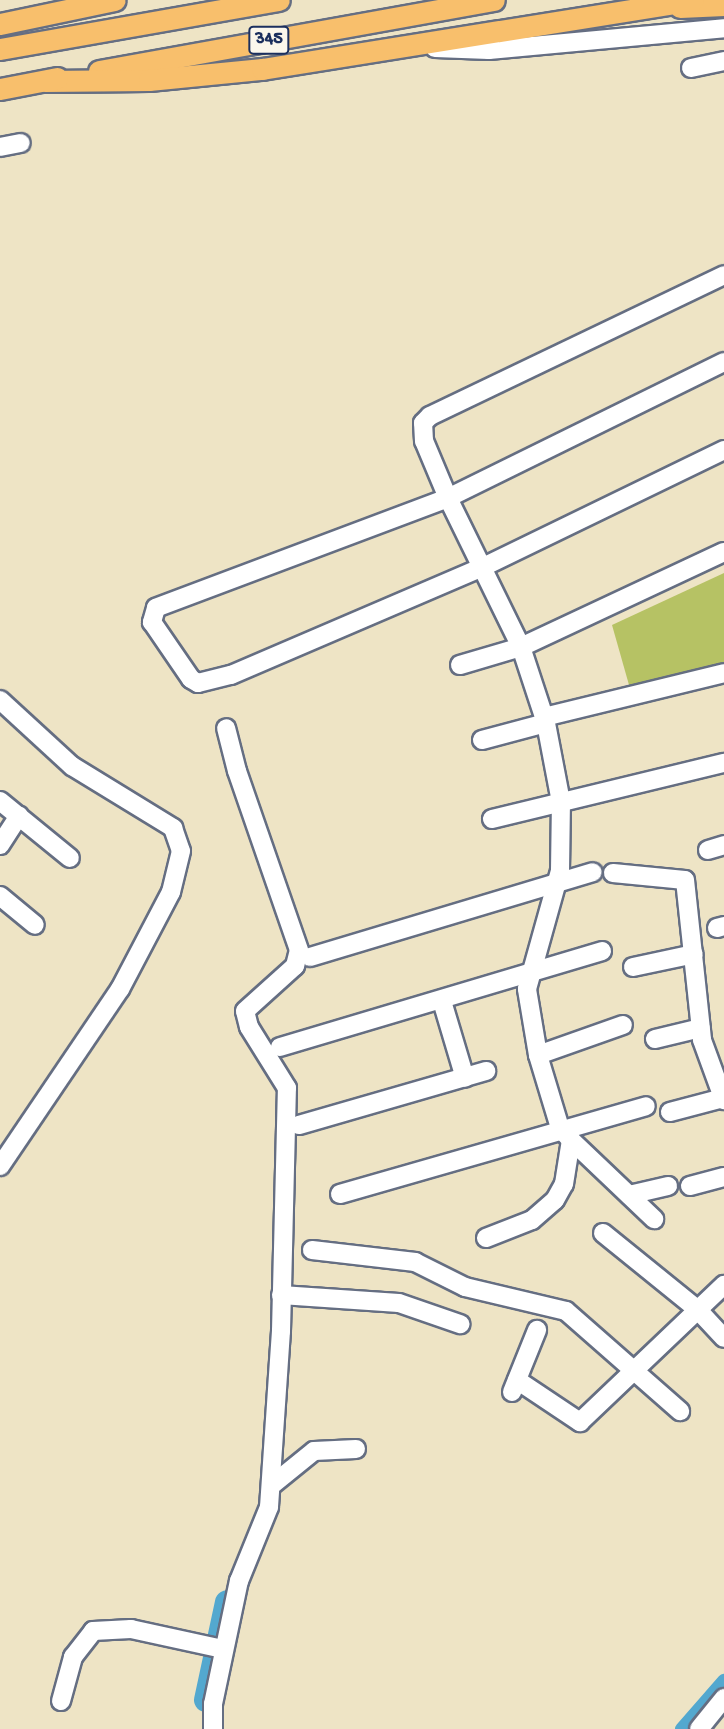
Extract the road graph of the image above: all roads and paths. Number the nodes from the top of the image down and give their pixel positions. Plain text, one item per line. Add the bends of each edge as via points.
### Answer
1 (115, 0) edge
2 (279, 0) edge
3 (494, 0) edge
4 (693, 0) edge
5 (724, 5) edge
6 (618, 13) junction
7 (0, 24) edge
8 (724, 28) edge
9 (411, 47) junction
10 (0, 49) edge
11 (724, 61) edge
12 (691, 68) dead end
13 (45, 81) junction
14 (0, 89) edge
15 (21, 143) dead end
16 (0, 147) edge
17 (724, 275) edge
18 (724, 362) edge
19 (724, 450) edge
20 (448, 498) junction
21 (724, 552) edge
22 (481, 568) junction
23 (521, 647) junction
24 (460, 665) dead end
25 (724, 673) edge
26 (0, 700) edge
27 (545, 720) junction
28 (226, 728) dead end
29 (482, 740) dead end
30 (724, 763) edge
31 (0, 801) edge
32 (561, 802) junction
33 (19, 816) junction
34 (492, 819) dead end
35 (0, 845) edge
36 (70, 858) dead end
37 (593, 872) dead end
38 (613, 873) dead end
39 (557, 884) junction
40 (0, 896) edge
41 (35, 925) dead end
42 (602, 951) dead end
43 (694, 954) junction
44 (310, 957) dead end
45 (633, 967) dead end
46 (529, 973) junction
47 (442, 1001) junction
48 (623, 1026) dead end
49 (701, 1028) junction
50 (655, 1040) dead end
51 (280, 1047) dead end
52 (538, 1055) junction
53 (486, 1071) dead end
54 (465, 1078) junction
55 (724, 1099) edge
56 (646, 1105) dead end
57 (670, 1112) dead end
58 (299, 1125) dead end
59 (566, 1134) junction
60 (0, 1166) edge
61 (724, 1177) edge
62 (668, 1186) dead end
63 (690, 1186) dead end
64 (340, 1194) dead end
65 (629, 1195) junction
66 (654, 1219) dead end
67 (603, 1233) dead end
68 (486, 1238) dead end
69 (312, 1250) dead end
70 (724, 1285) edge
71 (281, 1295) junction
72 (698, 1310) junction
73 (460, 1324) dead end
74 (537, 1330) dead end
75 (724, 1338) edge
76 (635, 1370) junction
77 (680, 1411) dead end
78 (356, 1449) dead end
79 (272, 1485) junction
80 (221, 1648) junction
81 (724, 1698) edge
82 (61, 1701) dead end
83 (715, 1721) edge
84 (213, 1729) edge
85 (699, 1729) edge

1 - 7 main road
2 - 10 main road, 345
3 - 13 main road, 345
4 - 6 main road, 345
5 - 6 main road
6 - 9 main road, 345
8 - 9 street via 489,50
9 - 13 main road, 345 via 200,76
11 - 12 street
13 - 14 main road, 345
15 - 16 street
17 - 20 street via 429,416 422,432
18 - 20 street
19 - 22 street
20 - 22 street
20 - 22 street via 156,608 152,622 198,682 231,675
21 - 23 street
22 - 23 street
23 - 24 street
23 - 27 street
25 - 27 street
26 - 60 street via 72,766 173,828 181,851 171,892 120,989
27 - 29 street
27 - 32 street
28 - 71 street via 299,950 295,966 245,1011 249,1027 287,1088
30 - 32 street
31 - 33 street
32 - 34 street
32 - 39 street via 562,861
33 - 35 street
33 - 36 street
37 - 39 street
38 - 43 street via 685,880
39 - 44 street
39 - 46 street
40 - 41 street
42 - 46 street
43 - 45 street
43 - 49 street
46 - 47 street
46 - 52 street via 527,1008
47 - 51 street
47 - 54 street
48 - 52 street
49 - 50 street
49 - 55 street
52 - 59 street
53 - 54 street
54 - 58 street
55 - 57 street
56 - 59 street
59 - 64 street
59 - 65 street
59 - 68 street via 564,1184 555,1200 532,1220
61 - 63 street
62 - 65 street
65 - 66 street
67 - 72 street
69 - 76 street via 415,1262 465,1287 566,1311
70 - 72 street
71 - 73 street via 399,1303
71 - 79 street
72 - 75 street
72 - 76 street
74 - 76 street via 514,1386 580,1422
76 - 77 street
78 - 79 street via 314,1451
79 - 80 street via 269,1507 239,1581
80 - 82 street via 131,1629 93,1631 73,1657
80 - 84 street
81 - 83 street
83 - 85 street

